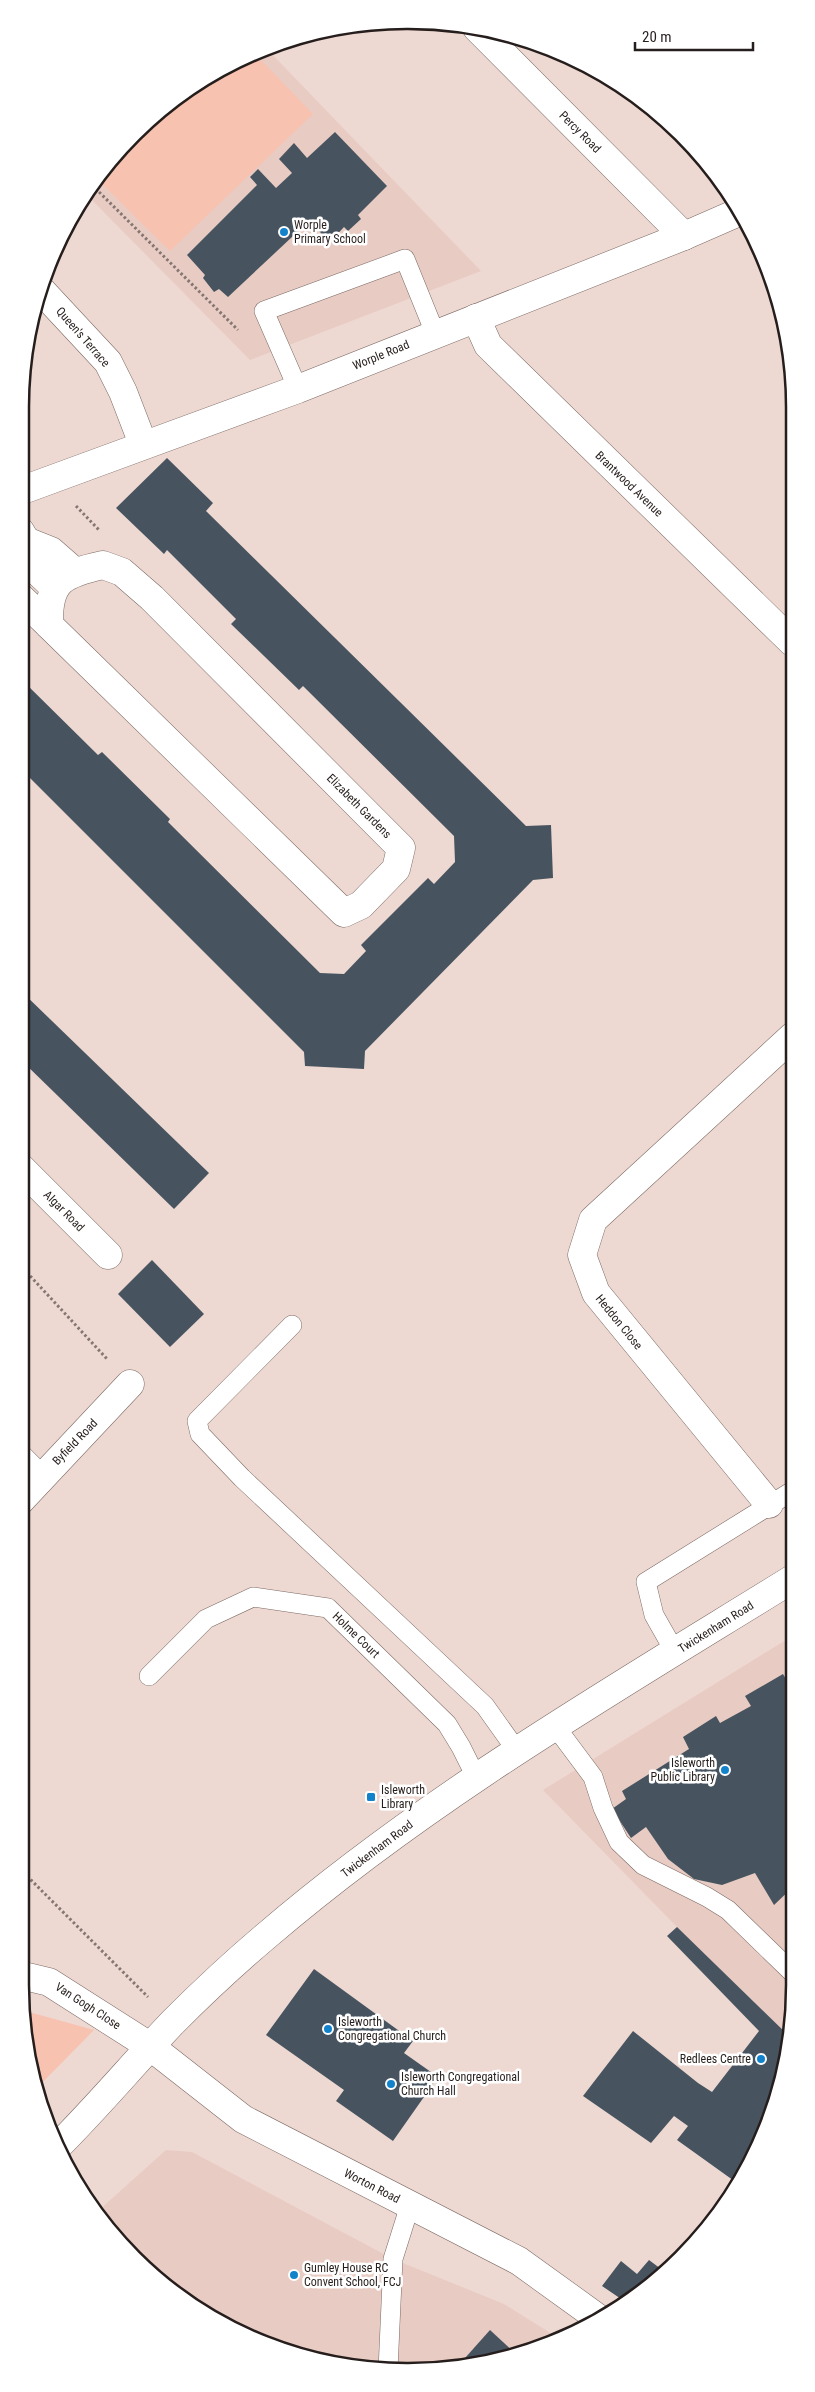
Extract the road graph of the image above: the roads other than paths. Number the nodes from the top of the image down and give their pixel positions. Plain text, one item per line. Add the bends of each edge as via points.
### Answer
1 (486, 37) edge
2 (734, 214) edge
3 (684, 236) junction
4 (46, 296) edge
5 (476, 318) junction
6 (436, 333) junction
7 (298, 389) junction
8 (143, 444) junction
9 (29, 488) edge
10 (29, 553) edge
11 (64, 579) junction
12 (29, 606) edge
13 (49, 625) junction
14 (786, 636) edge
15 (786, 1042) edge
16 (29, 1176) edge
17 (108, 1255) dead end
18 (292, 1325) dead end
19 (130, 1384) road end
20 (29, 1468) edge
21 (40, 1479) junction
22 (29, 1491) edge
23 (786, 1494) edge
24 (769, 1504) junction
25 (786, 1583) edge
26 (676, 1652) junction
27 (149, 1676) dead end
28 (555, 1726) junction
29 (517, 1751) junction
30 (476, 1778) junction
31 (786, 1966) edge
32 (29, 1977) edge
33 (151, 2047) junction
34 (63, 2141) edge
35 (410, 2205) junction
36 (593, 2315) edge
37 (388, 2362) edge

1 - 3 street, Percy Road
2 - 3 street, Worple Road
3 - 5 street, Worple Road
4 - 8 street, Queen's Terrace via 108,362
5 - 6 street, Worple Road
5 - 14 street, Brantwood Avenue via 488,346
6 - 7 street, Worple Road
6 - 7 lane via 406,259 264,311
7 - 8 street, Worple Road
8 - 9 street, Worple Road
10 - 11 street via 34,568
11 - 13 street via 49,603
11 - 13 street, Elizabeth Gardens via 103,565 122,572 152,598 401,848 396,869 361,905 344,913
12 - 13 street, Elizabeth Gardens
15 - 24 street, Heddon Close via 593,1220 582,1255 596,1293
16 - 17 street, Algar Road
18 - 29 lane via 197,1421 200,1434 242,1478 485,1706
19 - 21 street, Byfield Road
20 - 21 street
21 - 22 street, Byfield Road
23 - 24 lane
24 - 26 lane via 646,1582 654,1615
25 - 26 street, Twickenham Road
26 - 28 street, Twickenham Road
27 - 30 lane, Holme Court via 206,1618 253,1596 328,1608 447,1724
28 - 29 street, Twickenham Road
28 - 31 lane via 593,1777 619,1842 643,1865 728,1910
29 - 30 street, Twickenham Road
30 - 33 street, Twickenham Road via 321,1890 265,1937
32 - 33 street, Van Gogh Close via 50,1982
33 - 34 street, Twickenham Road
33 - 35 street, Worton Road via 244,2119
35 - 36 street, Worton Road via 519,2261
35 - 37 lane via 393,2259

